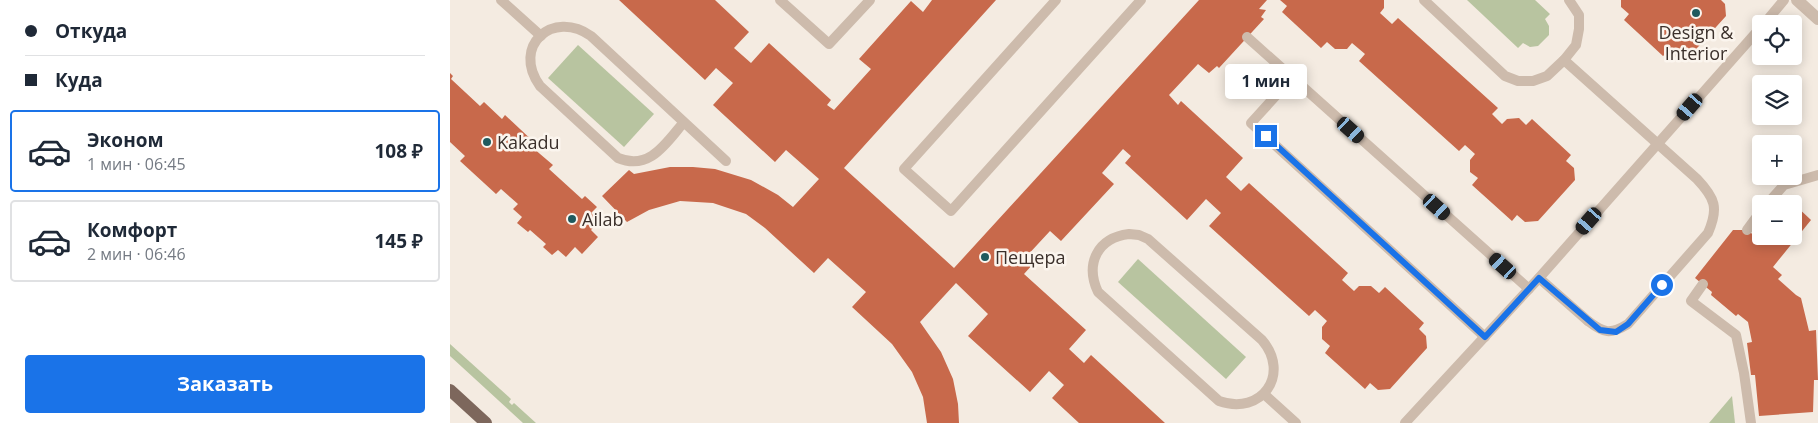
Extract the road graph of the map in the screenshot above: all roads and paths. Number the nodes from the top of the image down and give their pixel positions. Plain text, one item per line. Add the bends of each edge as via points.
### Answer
1 (502, 0) edge
2 (780, 0) edge
3 (870, 0) edge
4 (1056, 0) edge
5 (1142, 0) edge
6 (1424, 0) edge
7 (1569, 0) edge
8 (1784, 0) edge
9 (1797, 0) edge
10 (1772, 15) edge
11 (1818, 19) edge
12 (540, 36) junction
13 (1247, 37) dead end
14 (1752, 37) edge
15 (1564, 60) junction
16 (1292, 78) junction
17 (684, 122) junction
18 (726, 161) dead end
19 (1818, 175) edge
20 (1775, 195) edge
21 (1752, 223) edge
22 (1747, 230) dead end
23 (1539, 278) junction
24 (1703, 284) dead end
25 (1529, 289) junction
26 (1485, 337) junction
27 (450, 390) edge
28 (1264, 394) junction
29 (486, 423) edge
30 (1296, 423) edge
31 (1405, 423) edge
32 (1751, 423) edge

1 - 12 lane
2 - 3 lane via 829,44
4 - 5 lane via 904,169 951,211
6 - 15 lane via 1505,76 1518,81 1533,81 1547,76
7 - 15 lane via 1579,15 1580,29 1576,44
8 - 10 lane
9 - 11 street
12 - 17 lane via 560,26 588,34
12 - 17 lane via 530,53 534,78 618,158 629,163 650,158
13 - 16 lane
14 - 23 lane
15 - 23 lane, bridge via 1697,179 1714,203 1714,218 1708,233 1628,324 1616,332 1600,330
16 - 25 lane
16 - 26 lane via 1251,123
17 - 18 lane
19 - 20 lane via 1784,185
21 - 22 lane
23 - 25 lane
24 - 32 lane via 1691,301 1736,335
25 - 26 lane
26 - 31 lane
27 - 29 main road
28 - 28 lane via 1238,405 1219,401 1098,292 1092,274 1096,254 1102,246 1119,235 1138,235 1148,239 1262,340 1273,356 1274,366
28 - 30 lane

